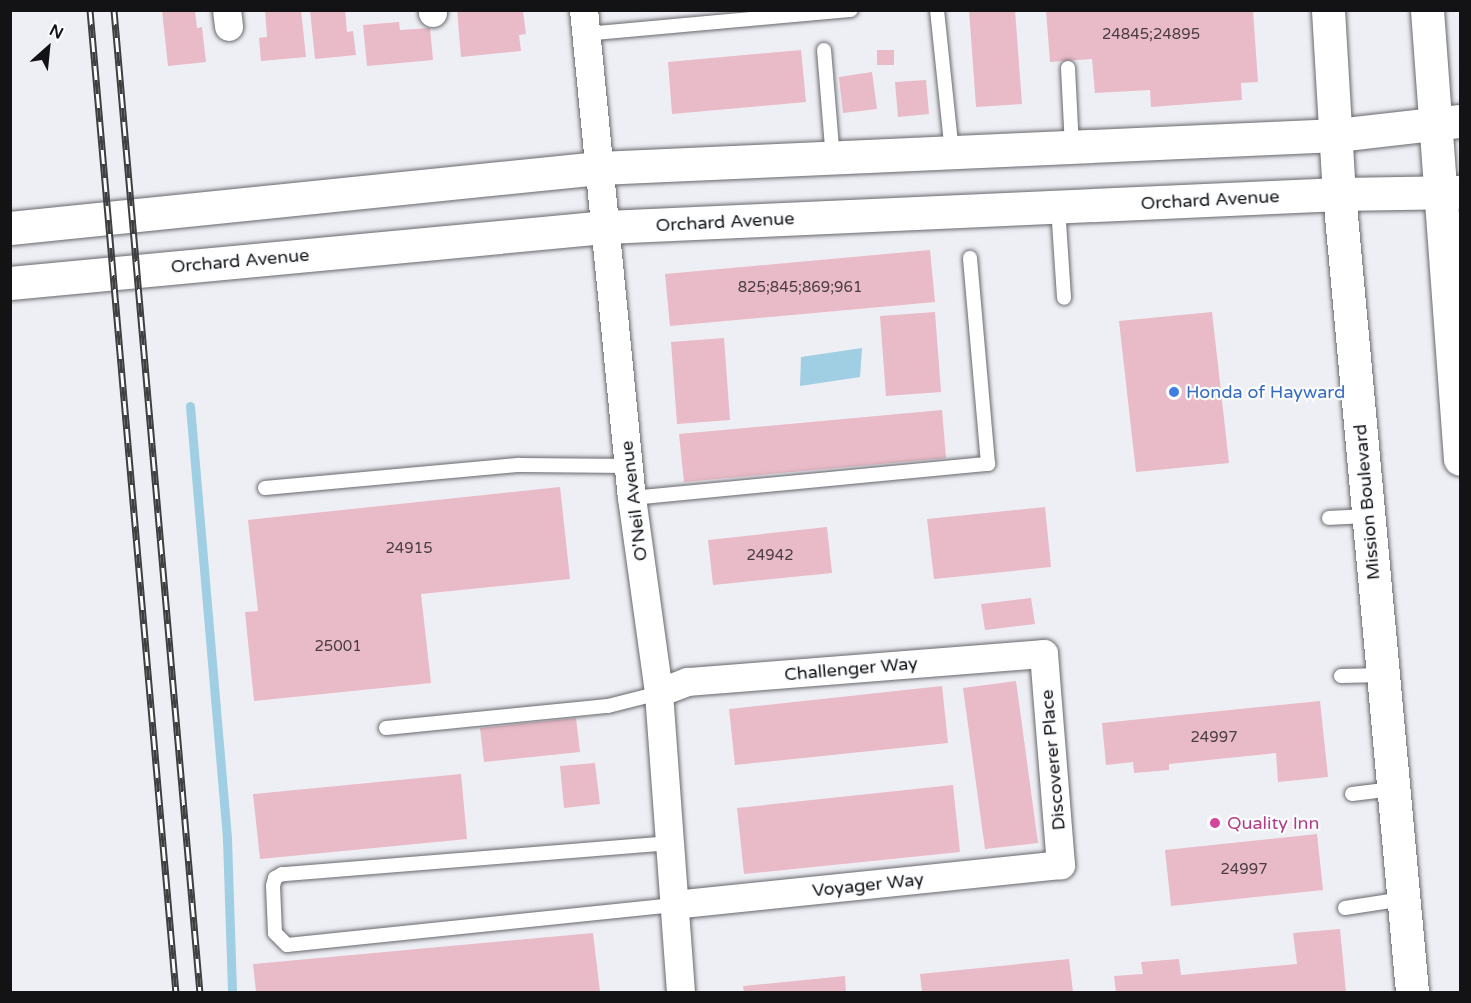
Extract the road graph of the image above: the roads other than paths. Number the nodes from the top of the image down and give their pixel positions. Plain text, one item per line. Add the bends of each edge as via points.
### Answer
1 (851, 10) edge
2 (937, 10) edge
3 (1328, 10) edge
4 (1427, 10) edge
5 (585, 22) edge
6 (824, 50) dead end
7 (1068, 68) dead end
8 (1447, 122) edge
9 (1337, 135) junction
10 (1072, 147) junction
11 (952, 153) junction
12 (832, 159) junction
13 (599, 168) junction
14 (1451, 193) edge
15 (1339, 194) junction
16 (1058, 207) junction
17 (606, 227) junction
18 (10, 228) edge
19 (970, 258) dead end
20 (10, 283) edge
21 (1064, 298) dead end
22 (1461, 459) edge
23 (629, 466) junction
24 (266, 489) dead end
25 (632, 498) junction
26 (1369, 516) junction
27 (1329, 518) dead end
28 (1044, 654) joint
29 (1383, 675) junction
30 (1341, 676) dead end
31 (659, 693) junction
32 (387, 728) dead end
33 (1393, 789) junction
34 (1352, 794) dead end
35 (671, 843) junction
36 (1061, 865) joint
37 (1403, 899) junction
38 (674, 905) junction
39 (1345, 908) dead end
40 (681, 993) edge
41 (1412, 993) edge

1 - 5 lane
2 - 11 lane
3 - 9 street, Mission Boulevard
4 - 8 street
5 - 13 street, O'Neil Avenue
6 - 12 lane
7 - 10 lane
8 - 9 street
8 - 14 street
9 - 10 street
9 - 15 street, Mission Boulevard
10 - 11 street
11 - 12 street
12 - 13 street
13 - 17 street, O'Neil Avenue
13 - 18 street
14 - 15 street, Orchard Avenue
14 - 22 street
15 - 16 street, Orchard Avenue
15 - 26 street, Mission Boulevard
16 - 17 street, Orchard Avenue
16 - 21 lane
17 - 20 street, Orchard Avenue
17 - 23 street, O'Neil Avenue
19 - 25 lane via 988,464
23 - 24 lane via 520,465
23 - 25 street, O'Neil Avenue
25 - 31 street, O'Neil Avenue
26 - 27 lane
26 - 29 street, Mission Boulevard
28 - 31 street, Challenger Way via 688,682
28 - 36 street, Discoverer Place
29 - 30 lane
29 - 33 street, Mission Boulevard
31 - 32 lane via 608,706
31 - 35 street, O'Neil Avenue
33 - 34 lane
33 - 37 street, Mission Boulevard
35 - 38 street, O'Neil Avenue
35 - 38 lane via 282,874 275,878 273,886 275,933 287,945
36 - 38 street, Voyager Way
37 - 39 lane
37 - 41 street, Mission Boulevard
38 - 40 street, O'Neil Avenue

